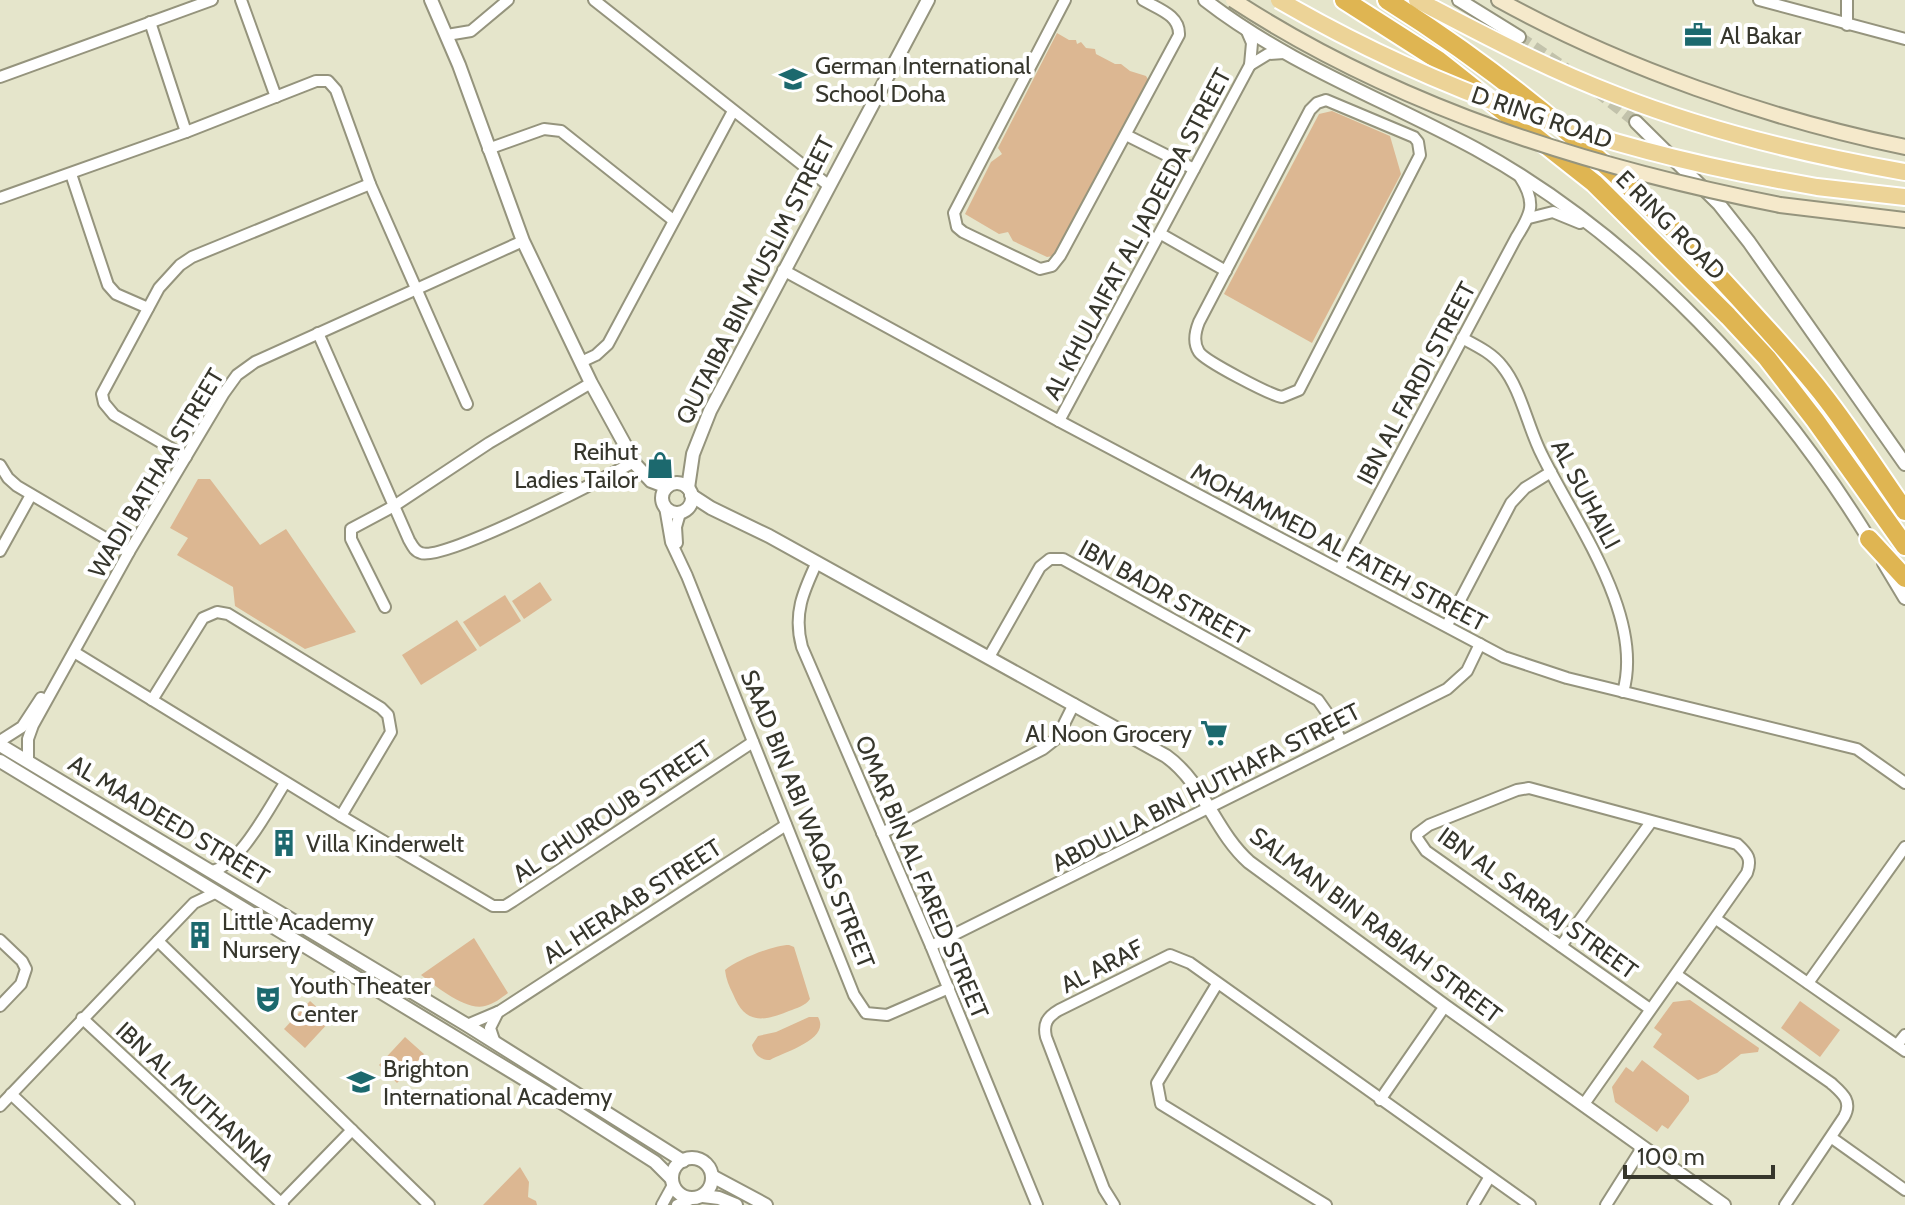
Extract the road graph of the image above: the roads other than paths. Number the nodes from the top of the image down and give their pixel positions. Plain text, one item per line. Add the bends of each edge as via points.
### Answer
1 (212, 0) edge
2 (241, 0) edge
3 (431, 0) edge
4 (439, 0) edge
5 (508, 0) edge
6 (594, 0) edge
7 (928, 0) edge
8 (1065, 0) edge
9 (1143, 0) edge
10 (1205, 0) edge
11 (1233, 0) edge
12 (1279, 0) edge
13 (1344, 0) edge
14 (1387, 0) edge
15 (1417, 0) edge
16 (1459, 0) edge
17 (1499, 0) edge
18 (1759, 0) edge
19 (1847, 0) edge
20 (442, 21) junction
21 (150, 22) junction
22 (1847, 25) junction
23 (1246, 29) junction
24 (447, 35) junction
25 (1519, 37) tunnel mouth
26 (1905, 39) edge
27 (1289, 54) junction
28 (1250, 65) junction
29 (0, 77) edge
30 (276, 97) junction
31 (733, 111) junction
32 (1636, 122) tunnel mouth
33 (186, 132) junction
34 (1126, 135) junction
35 (1905, 147) edge
36 (488, 149) junction
37 (1194, 169) junction
38 (1515, 171) junction
39 (1905, 172) edge
40 (71, 174) junction
41 (370, 184) junction
42 (828, 185) junction
43 (1905, 197) edge
44 (0, 198) edge
45 (1529, 218) junction
46 (673, 220) junction
47 (1905, 220) edge
48 (1161, 234) junction
49 (1604, 235) junction
50 (523, 241) junction
51 (783, 270) junction
52 (1226, 271) junction
53 (416, 290) junction
54 (148, 308) junction
55 (318, 333) junction
56 (1462, 338) junction
57 (581, 362) junction
58 (591, 383) junction
59 (467, 404) dead end
60 (1059, 421) junction
61 (693, 454) junction
62 (186, 457) junction
63 (635, 464) junction
64 (1905, 464) edge
65 (1, 471) edge
66 (1551, 472) junction
67 (670, 486) junction
68 (690, 492) junction
69 (31, 495) junction
70 (394, 506) junction
71 (664, 506) junction
72 (684, 511) junction
73 (1905, 511) edge
74 (722, 513) junction
75 (1869, 539) junction
76 (1905, 546) edge
77 (0, 551) edge
78 (129, 552) junction
79 (679, 557) junction
80 (817, 562) junction
81 (1340, 568) junction
82 (1905, 578) edge
83 (1905, 598) edge
84 (385, 607) dead end
85 (1447, 625) junction
86 (1480, 644) junction
87 (72, 655) junction
88 (989, 657) junction
89 (1623, 692) junction
90 (152, 700) junction
91 (1074, 704) junction
92 (1341, 741) junction
93 (753, 742) junction
94 (0, 743) edge
95 (0, 761) edge
96 (28, 761) junction
97 (285, 783) junction
98 (1905, 783) edge
99 (1210, 809) junction
100 (341, 816) junction
101 (1651, 822) junction
102 (786, 825) junction
103 (882, 833) junction
104 (1905, 847) edge
105 (233, 860) junction
106 (210, 871) junction
107 (191, 877) junction
108 (236, 887) junction
109 (217, 892) junction
110 (194, 903) junction
111 (1716, 919) junction
112 (0, 940) edge
113 (158, 941) junction
114 (931, 946) junction
115 (1561, 946) junction
116 (1677, 975) junction
117 (1808, 983) junction
118 (1217, 984) junction
119 (949, 988) junction
120 (0, 1006) edge
121 (1445, 1006) junction
122 (1650, 1009) junction
123 (500, 1011) junction
124 (82, 1018) junction
125 (467, 1025) junction
126 (1905, 1035) edge
127 (495, 1043) junction
128 (1901, 1048) edge
129 (11, 1094) junction
130 (1380, 1100) junction
131 (1584, 1104) junction
132 (0, 1106) edge
133 (352, 1130) junction
134 (1832, 1138) junction
135 (1642, 1148) junction
136 (683, 1161) junction
137 (712, 1176) junction
138 (1489, 1178) junction
139 (673, 1182) junction
140 (1905, 1190) edge
141 (698, 1197) junction
142 (282, 1204) edge
143 (129, 1205) edge
144 (429, 1205) edge
145 (662, 1205) edge
146 (677, 1205) edge
147 (736, 1205) edge
148 (766, 1205) edge
149 (1037, 1205) edge
150 (1114, 1205) edge
151 (1326, 1205) edge
152 (1473, 1205) edge
153 (1530, 1205) edge
154 (1606, 1205) edge
155 (1724, 1205) edge
156 (1785, 1205) edge

1 - 21 street
2 - 30 street
3 - 20 street, SAAD BIN ABI WAQAS STREET
4 - 20 street, SAAD BIN ABI WAQAS STREET
5 - 24 street via 471,31
6 - 31 street
7 - 42 street, QUTAIBA BIN MUSLIM STREET
8 - 34 street via 956,206 957,227 1033,268 1052,266
9 - 34 street via 1174,18 1179,35
10 - 23 street
11 - 47 main road, D RING ROAD, bridge via 1359,70 1497,130 1611,167 1780,205
12 - 43 main road, D RING ROAD, bridge via 1385,56 1527,114 1659,155 1830,189
13 - 76 highway, E RING ROAD via 1438,60 1594,183 1767,358
14 - 73 highway, E RING ROAD via 1516,90 1634,189 1789,353
15 - 39 main road, D RING ROAD via 1615,95 1738,134
16 - 25 street
17 - 35 main road via 1554,30 1724,97
18 - 22 street
19 - 22 street
20 - 24 street, SAAD BIN ABI WAQAS STREET
21 - 29 street
21 - 33 street
22 - 26 street
23 - 27 street
23 - 28 street, AL KHULAIFAT AL JADEEDA STREET via 1252,43
24 - 36 street, SAAD BIN ABI WAQAS STREET
27 - 28 street, AL KHULAIFAT AL JADEEDA STREET via 1268,54
27 - 38 street
28 - 37 street, AL KHULAIFAT AL JADEEDA STREET
30 - 33 street
30 - 41 street via 316,81 333,85
31 - 42 street
31 - 46 street
32 - 64 street via 1709,193 1749,242
33 - 40 street
34 - 37 street
36 - 46 street via 544,129 561,131
36 - 50 street, SAAD BIN ABI WAQAS STREET
37 - 48 street, AL KHULAIFAT AL JADEEDA STREET
38 - 45 street via 1528,193
38 - 49 street
40 - 44 street
40 - 54 street via 108,285
41 - 53 street
41 - 54 street via 192,257 168,276
42 - 51 street, QUTAIBA BIN MUSLIM STREET
45 - 49 street via 1553,212
45 - 56 street, IBN AL FARDI STREET
46 - 57 street via 608,344
48 - 52 street
48 - 60 street, AL KHULAIFAT AL JADEEDA STREET
49 - 75 street via 1759,385
50 - 53 street, WADI BATHAA STREET
50 - 57 street, SAAD BIN ABI WAQAS STREET
51 - 60 street, MOHAMMED AL FATEH STREET
51 - 61 street, QUTAIBA BIN MUSLIM STREET
52 - 52 street via 1196,329 1199,352 1276,396 1294,394 1407,185 1420,155 1418,142 1331,101 1317,103
53 - 55 street, WADI BATHAA STREET
53 - 59 street
54 - 62 street via 105,384 104,403 114,415
55 - 62 street, WADI BATHAA STREET via 237,375
55 - 70 street
56 - 66 street, AL SUHAILI via 1494,357 1508,374
56 - 81 street, IBN AL FARDI STREET
57 - 58 street, SAAD BIN ABI WAQAS STREET
58 - 63 street, SAAD BIN ABI WAQAS STREET
58 - 70 street
60 - 81 street, MOHAMMED AL FATEH STREET
61 - 67 street, QUTAIBA BIN MUSLIM STREET
61 - 68 street, QUTAIBA BIN MUSLIM STREET
62 - 78 street, WADI BATHAA STREET
63 - 67 street, SAAD BIN ABI WAQAS STREET via 651,481
63 - 70 street via 537,512 430,554 414,549
63 - 71 street, SAAD BIN ABI WAQAS STREET
65 - 69 street
66 - 85 street via 1511,503
66 - 89 street, AL SUHAILI via 1596,556 1625,632 1629,662
67 - 68 street via 680,484
67 - 71 street via 663,494
68 - 72 street
68 - 74 street, SALMAN BIN RABIAH STREET
69 - 77 street
69 - 78 street
70 - 84 street via 349,533
71 - 72 street via 671,512
71 - 79 street, SAAD BIN ABI WAQAS STREET
72 - 74 street, SALMAN BIN RABIAH STREET
72 - 79 street, SAAD BIN ABI WAQAS STREET via 676,532
74 - 80 street, SALMAN BIN RABIAH STREET
75 - 82 highway
75 - 83 street
78 - 87 street, WADI BATHAA STREET
79 - 93 street, SAAD BIN ABI WAQAS STREET
80 - 88 street, SALMAN BIN RABIAH STREET
80 - 103 street, OMAR BIN AL FARED STREET via 799,604 798,633
81 - 85 street, MOHAMMED AL FATEH STREET
85 - 86 street, MOHAMMED AL FATEH STREET
86 - 89 street, MOHAMMED AL FATEH STREET via 1504,657
86 - 92 street, ABDULLA BIN HUTHAFA STREET via 1467,671 1447,689
87 - 90 street, AL GHUROUB STREET
87 - 94 street, WADI BATHAA STREET via 22,727
87 - 96 street, WADI BATHAA STREET via 30,732
88 - 91 street, SALMAN BIN RABIAH STREET
88 - 92 street, IBN BADR STREET via 1040,567 1050,559 1063,559 1318,700
89 - 98 street, MOHAMMED AL FATEH STREET via 1857,749
90 - 97 street, AL GHUROUB STREET
90 - 100 street via 203,618 228,614 388,715 391,732
91 - 99 street, SALMAN BIN RABIAH STREET via 1175,762
91 - 103 street via 1057,738 1043,749
92 - 99 street, ABDULLA BIN HUTHAFA STREET
93 - 100 street, AL GHUROUB STREET via 498,907
93 - 102 street, SAAD BIN ABI WAQAS STREET
94 - 96 street, AL MAADEED STREET
95 - 107 street, AL MAADEED STREET
96 - 106 street, AL MAADEED STREET
97 - 100 street, AL GHUROUB STREET
97 - 105 street
99 - 114 street, ABDULLA BIN HUTHAFA STREET
99 - 121 street, SALMAN BIN RABIAH STREET via 1232,846 1249,862
101 - 111 street, IBN AL SARRAJ STREET via 1737,844 1749,856 1747,873
101 - 115 street
101 - 115 street, IBN AL SARRAJ STREET via 1529,788 1417,834 1426,851
102 - 119 street, SAAD BIN ABI WAQAS STREET via 866,1013 887,1015
102 - 123 street, AL HERAAB STREET
103 - 114 street, OMAR BIN AL FARED STREET
104 - 117 street
105 - 106 street
105 - 108 street
106 - 108 street, AL MAADEED STREET
107 - 109 street, AL MAADEED STREET
107 - 110 street
108 - 125 street, AL MAADEED STREET
109 - 110 street
109 - 139 street, AL MAADEED STREET via 547,1093 655,1162
110 - 113 street
111 - 116 street, IBN AL SARRAJ STREET
111 - 117 street
112 - 120 street via 26,969 21,984
113 - 124 street
113 - 133 street
114 - 119 street, OMAR BIN AL FARED STREET
115 - 122 street, IBN AL SARRAJ STREET
116 - 122 street, IBN AL SARRAJ STREET
116 - 134 street via 1842,1093 1848,1111
117 - 128 street
118 - 130 street, AL ARAF
118 - 150 street, AL ARAF via 1170,955 1059,1010 1046,1022 1046,1037
118 - 151 street via 1157,1083 1161,1104
119 - 149 street, OMAR BIN AL FARED STREET
121 - 130 street
121 - 131 street, SALMAN BIN RABIAH STREET
122 - 131 street, IBN AL SARRAJ STREET
123 - 125 street, AL HERAAB STREET
123 - 127 street via 490,1028
124 - 129 street
124 - 142 street, IBN AL MUTHANNA
125 - 127 street, AL MAADEED STREET
126 - 128 street
127 - 136 street, AL MAADEED STREET
129 - 132 street
129 - 143 street
130 - 138 street, AL ARAF
131 - 135 street, SALMAN BIN RABIAH STREET
133 - 142 street, IBN AL MUTHANNA
133 - 144 street
134 - 140 street
134 - 156 street
135 - 154 street
135 - 155 street, SALMAN BIN RABIAH STREET
136 - 137 street via 703,1162
136 - 139 street
137 - 141 street via 710,1187
137 - 148 street
138 - 152 street
138 - 153 street, AL ARAF
139 - 141 street via 681,1195
139 - 145 street
141 - 146 street
141 - 147 street

